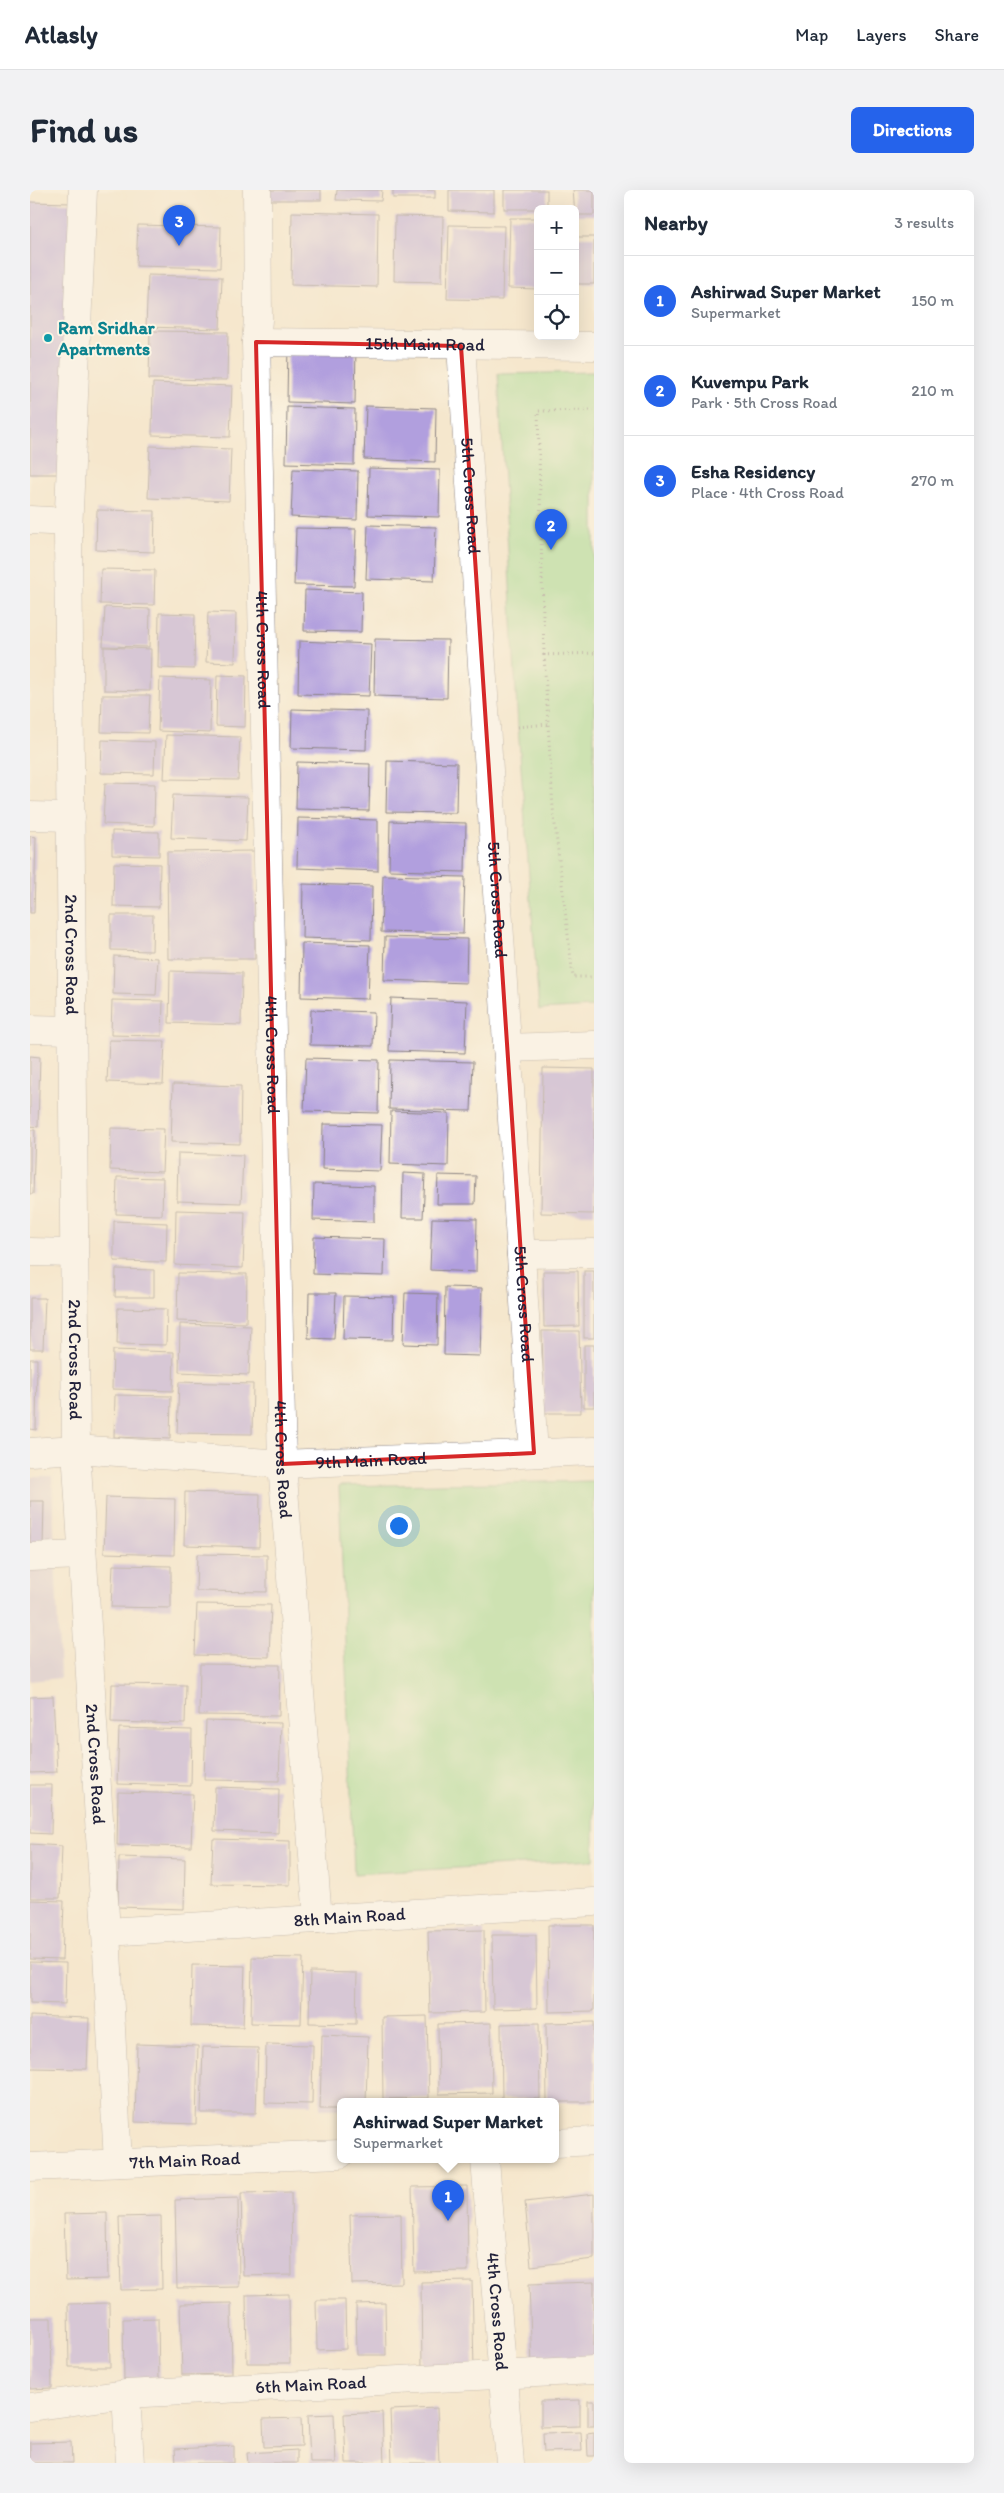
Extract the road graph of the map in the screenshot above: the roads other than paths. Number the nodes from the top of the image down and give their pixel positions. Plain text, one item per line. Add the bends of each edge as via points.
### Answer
1 (83, 190) edge
2 (257, 190) edge
3 (256, 342) junction
4 (461, 346) junction
5 (594, 346) edge
6 (30, 520) edge
7 (68, 522) junction
8 (30, 816) edge
9 (71, 817) junction
10 (30, 1029) edge
11 (72, 1030) junction
12 (594, 1045) edge
13 (507, 1048) junction
14 (30, 1252) edge
15 (74, 1253) junction
16 (594, 1253) edge
17 (521, 1254) junction
18 (76, 1449) junction
19 (594, 1451) edge
20 (30, 1452) edge
21 (534, 1453) junction
22 (282, 1464) junction
23 (82, 1555) junction
24 (30, 1557) edge
25 (594, 1902) edge
26 (318, 1919) junction
27 (106, 1932) junction
28 (594, 2141) edge
29 (559, 2143) edge
30 (337, 2154) edge
31 (118, 2163) junction
32 (485, 2163) edge
33 (30, 2167) edge
34 (594, 2370) edge
35 (503, 2374) junction
36 (126, 2394) junction
37 (30, 2407) edge
38 (130, 2463) edge
39 (510, 2463) edge

1 - 7 street, 2nd Cross Road
2 - 3 street, 4th Cross Road
3 - 4 street, 15th Main Road
3 - 22 street, 4th Cross Road
4 - 5 street, 15th Main Road
4 - 13 street, 5th Cross Road
6 - 7 street
7 - 9 street, 2nd Cross Road
8 - 9 street
9 - 11 street, 2nd Cross Road
10 - 11 street
11 - 15 street, 2nd Cross Road
12 - 13 street
13 - 17 street, 5th Cross Road
14 - 15 street
15 - 18 street, 2nd Cross Road
16 - 17 street
17 - 21 street, 5th Cross Road
18 - 20 street, 9th Main Road
18 - 22 street, 9th Main Road
18 - 23 street, 2nd Cross Road
19 - 21 street, 9th Main Road
21 - 22 street, 9th Main Road
22 - 26 street, 4th Cross Road
23 - 24 street
23 - 27 street, 2nd Cross Road
25 - 26 street, 8th Main Road
26 - 27 street, 8th Main Road
27 - 31 street, 2nd Cross Road
28 - 29 street
30 - 31 street, 7th Main Road
31 - 33 street, 7th Main Road
32 - 35 street, 4th Cross Road
34 - 35 street, 6th Main Road
35 - 36 street, 6th Main Road
35 - 39 street, 4th Cross Road
36 - 37 street, 6th Main Road
36 - 38 street

